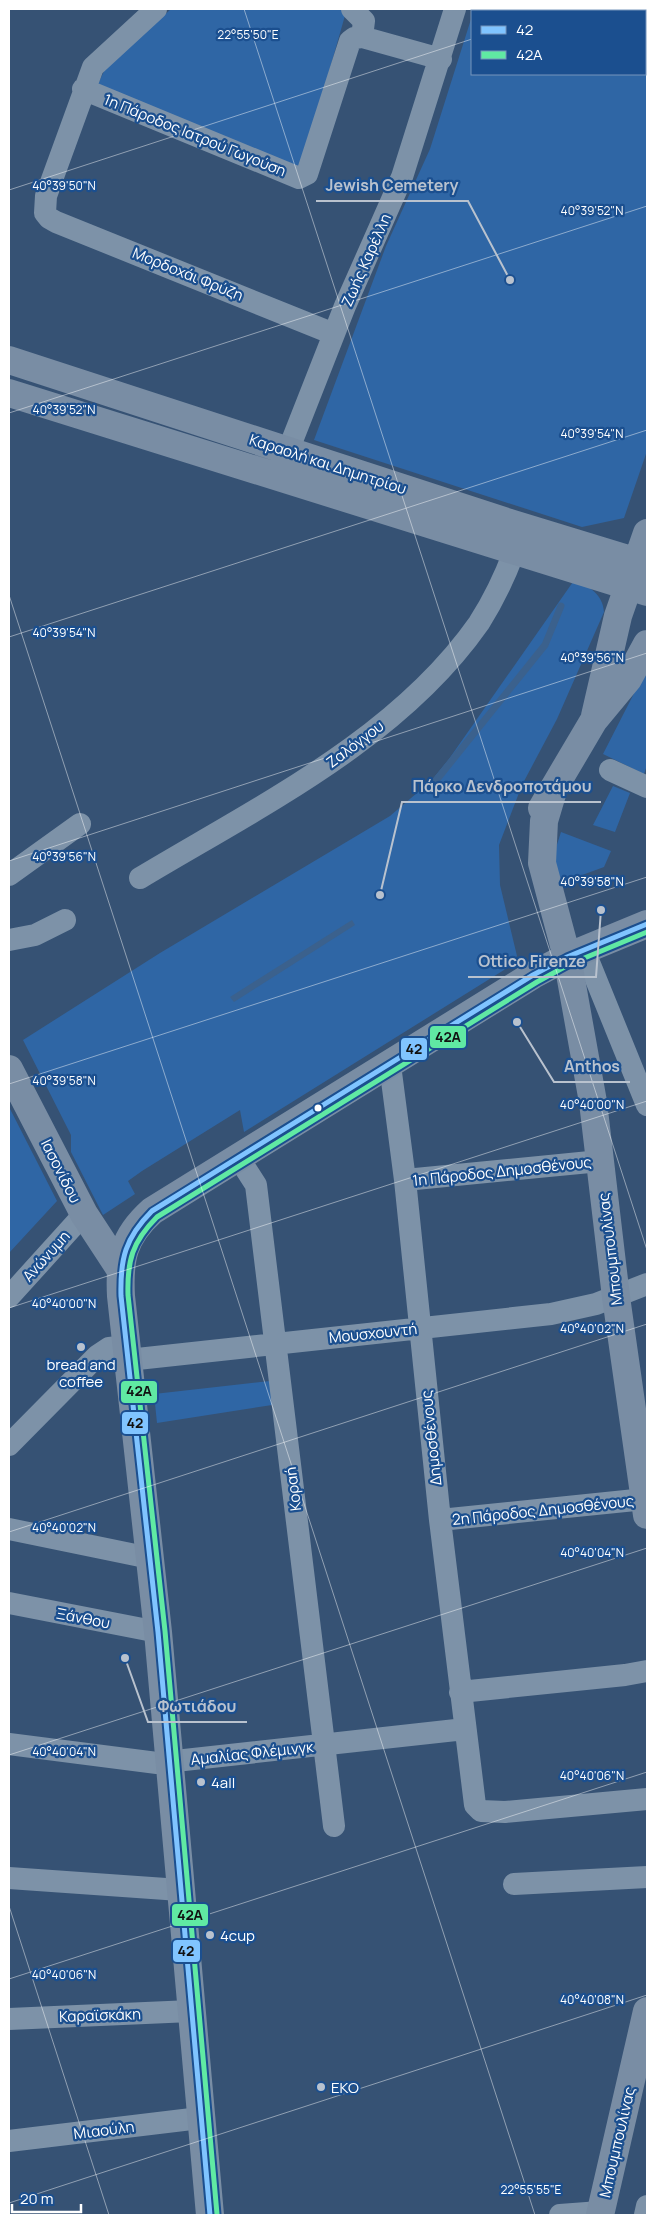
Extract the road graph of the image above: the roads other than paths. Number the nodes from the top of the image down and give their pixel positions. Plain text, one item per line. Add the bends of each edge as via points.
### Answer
1 (156, 9) edge
2 (352, 9) edge
3 (455, 9) edge
4 (362, 37) junction
5 (441, 59) junction
6 (83, 90) junction
7 (334, 334) junction
8 (9, 360) edge
9 (9, 392) edge
10 (288, 451) junction
11 (647, 533) edge
12 (514, 552) junction
13 (640, 576) edge
14 (647, 644) edge
15 (594, 720) junction
16 (610, 770) dead end
17 (647, 787) edge
18 (80, 824) dead end
19 (9, 875) edge
20 (140, 878) dead end
21 (65, 920) dead end
22 (647, 924) edge
23 (9, 940) edge
24 (568, 957) junction
25 (390, 1065) junction
26 (9, 1069) edge
27 (647, 1105) edge
28 (238, 1157) junction
29 (600, 1161) junction
30 (405, 1180) junction
31 (84, 1214) junction
32 (120, 1269) junction
33 (647, 1284) edge
34 (9, 1297) edge
35 (616, 1297) junction
36 (420, 1328) junction
37 (276, 1344) junction
38 (128, 1353) junction
39 (9, 1445) edge
40 (646, 1507) edge
41 (440, 1520) junction
42 (9, 1529) edge
43 (150, 1558) junction
44 (9, 1603) edge
45 (158, 1632) junction
46 (647, 1671) edge
47 (460, 1692) junction
48 (465, 1729) junction
49 (9, 1744) edge
50 (324, 1746) junction
51 (170, 1762) junction
52 (647, 1799) edge
53 (334, 1826) dead end
54 (647, 1877) edge
55 (9, 1878) edge
56 (514, 1884) dead end
57 (180, 1890) junction
58 (191, 2011) junction
59 (647, 2011) edge
60 (9, 2019) edge
61 (200, 2118) junction
62 (9, 2141) edge
63 (647, 2206) edge
64 (600, 2213) edge
65 (210, 2215) edge
66 (560, 2215) edge
67 (644, 2215) edge

1 - 6 street via 93,67
2 - 4 street via 364,21
3 - 5 street, Ζωής Καρέλλη
4 - 5 street
4 - 6 street, 1η Πάροδος Ιατρού Γωγούση via 350,41 307,174 299,178
5 - 7 street, Ζωής Καρέλλη via 402,177
6 - 7 street, Μορδοχάι Φρύζη via 46,196 45,213 49,218
7 - 10 street, Ζωής Καρέλλη
8 - 10 main road, Καραολή και Δημητρίου
9 - 12 main road, Καραολή και Δημητρίου
10 - 13 main road, Καραολή και Δημητρίου
11 - 13 main road
12 - 13 main road, Καραολή και Δημητρίου
12 - 20 street, Ζαλόγγου via 478,624 429,680 392,714 356,745 308,777
13 - 15 main road via 609,649
14 - 15 main road via 628,679
15 - 24 main road, Μπουμπουλίνας via 535,821 530,866 535,894
16 - 17 street
18 - 19 street
21 - 23 street via 35,935
22 - 24 main road
24 - 25 main road
24 - 27 street
24 - 29 main road, Μπουμπουλίνας
25 - 28 main road
25 - 30 street, Δημοσθένους
26 - 31 main road, Ιασονίδου
28 - 32 main road via 143,1219 129,1238
28 - 37 street, Κοραή via 256,1185
29 - 30 street, 1η Πάροδος Δημοσθένους
29 - 35 main road, Μπουμπουλίνας
30 - 36 street, Δημοσθένους
31 - 32 main road, Ιασονίδου
31 - 34 street, Ανώνυμη
32 - 38 main road
33 - 35 street, Μουσχουντή
35 - 36 street, Μουσχουντή via 551,1314
35 - 40 main road, Μπουμπουλίνας
36 - 37 street, Μουσχουντή
36 - 41 street, Δημοσθένους
37 - 38 street, Μουσχουντή
37 - 50 street, Κοραή
38 - 39 street, Μουσχουντή via 108,1348 97,1356
38 - 43 main road
40 - 41 street, 2η Πάροδος Δημοσθένους
41 - 47 street, Δημοσθένους
42 - 43 street
43 - 45 main road
44 - 45 street, Ξάνθου
45 - 51 main road
46 - 47 street
47 - 48 street, Δημοσθένους
48 - 50 street, Αμαλίας Φλέμινγκ
48 - 52 street, Δημοσθένους via 471,1786 478,1809 505,1812
49 - 51 street, Αμαλίας Φλέμινγκ via 138,1761
50 - 51 street, Αμαλίας Φλέμινγκ
50 - 53 street, Κοραή
51 - 57 main road
54 - 56 street
55 - 57 street
57 - 58 main road
58 - 60 street, Καραϊσκάκη
58 - 61 main road
59 - 64 main road, Μπουμπουλίνας
61 - 62 street, Μιαούλη
61 - 65 main road
63 - 67 street
64 - 66 street

